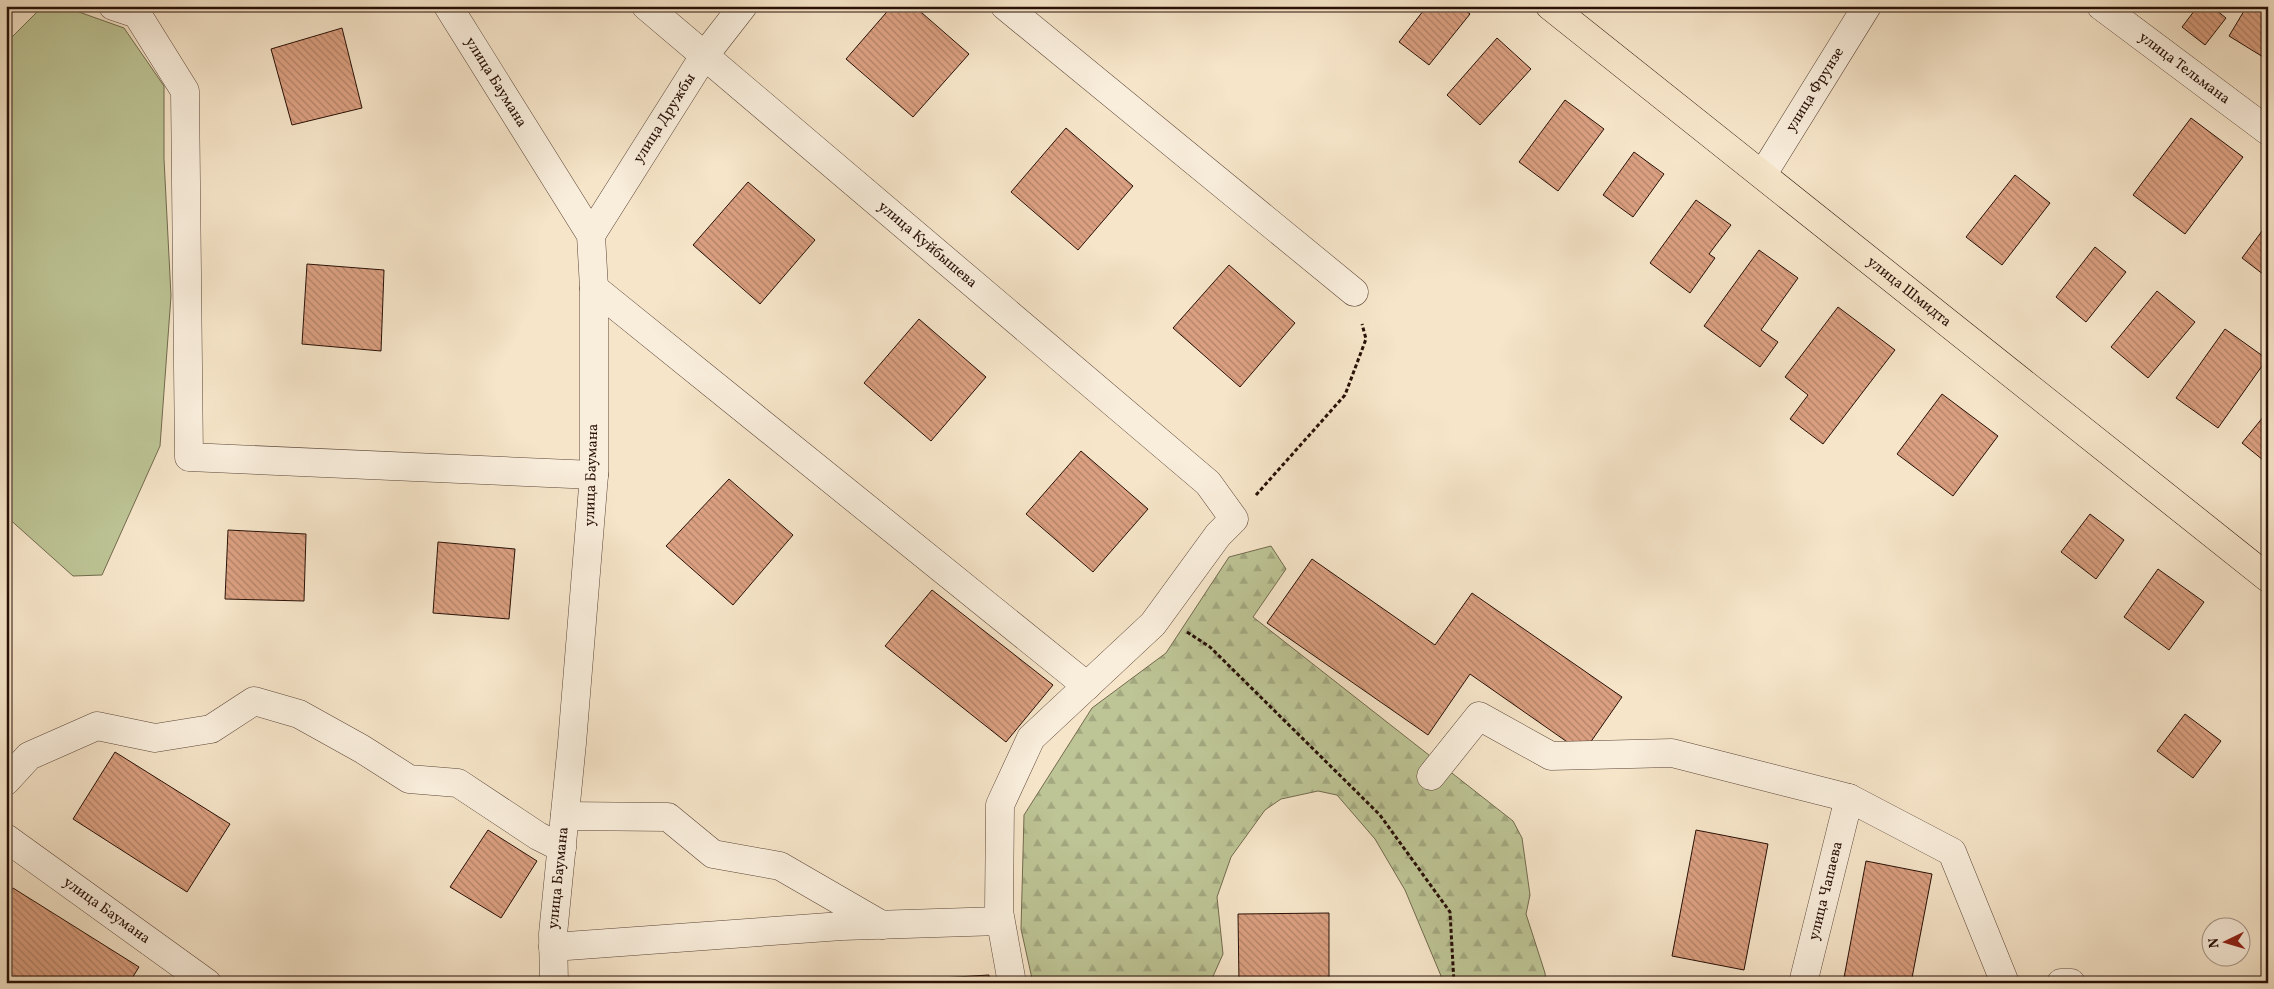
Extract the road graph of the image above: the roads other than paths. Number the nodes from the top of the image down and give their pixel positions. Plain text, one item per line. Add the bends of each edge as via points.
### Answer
1 (113, 6) edge
2 (448, 6) edge
3 (646, 6) edge
4 (743, 6) edge
5 (1005, 6) edge
6 (1550, 6) edge
7 (1867, 6) edge
8 (2101, 6) edge
9 (704, 56) junction
10 (2268, 131) edge
11 (1763, 174) junction
12 (591, 235) junction
13 (594, 288) junction
14 (1354, 292) road end
15 (594, 475) junction
16 (2268, 578) edge
17 (1087, 686) junction
18 (1431, 776) dead end
19 (6, 781) edge
20 (1849, 798) junction
21 (565, 816) junction
22 (6, 838) edge
23 (562, 848) junction
24 (1000, 921) junction
25 (882, 925) junction
26 (554, 947) junction
27 (206, 983) edge
28 (554, 983) edge
29 (1012, 983) edge
30 (1803, 983) edge
31 (2005, 983) edge
32 (2061, 983) edge
33 (2071, 983) edge

1 - 15 street via 137,14 186,91 189,457
2 - 12 street, улица Баумана
3 - 9 street, улица Куйбышева
4 - 9 street, улица Дружбы
5 - 14 street
6 - 11 main road, улица Шмидта
7 - 11 street, улица Фрунзе
8 - 10 street, улица Тельмана
9 - 12 street, улица Дружбы
9 - 17 street, улица Куйбышева via 1208,483 1234,519 1218,535 1153,624
11 - 16 main road, улица Шмидта
12 - 13 street, улица Баумана
13 - 15 street, улица Баумана
13 - 17 street
15 - 21 street, улица Баумана
17 - 24 street via 1032,738 1000,805
18 - 20 street via 1479,716 1551,756 1672,753
19 - 23 street via 29,756 97,726 155,738 211,729 254,701 299,714 410,780 458,783 538,836
20 - 30 street, улица Чапаева
20 - 31 street via 1952,852
21 - 23 street, улица Баумана
21 - 25 street via 668,817 713,854 780,866
22 - 27 street, улица Баумана
23 - 26 street, улица Баумана
24 - 25 street
24 - 29 street
25 - 26 street
26 - 28 street, улица Баумана
32 - 33 street

